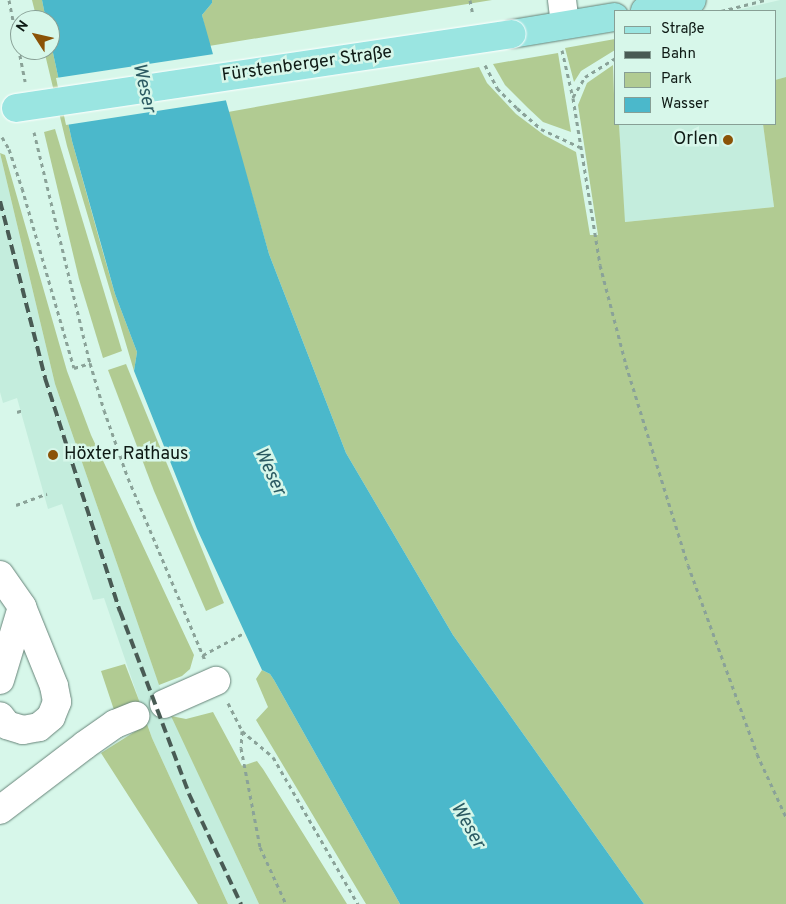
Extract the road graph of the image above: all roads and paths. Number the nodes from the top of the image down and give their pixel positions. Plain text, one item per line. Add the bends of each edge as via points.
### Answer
1 (9, 0) edge
2 (470, 0) edge
3 (692, 0) edge
4 (765, 0) edge
5 (649, 10) edge
6 (725, 10) edge
7 (614, 17) edge
8 (474, 20) dead end
9 (563, 23) edge
10 (614, 59) edge
11 (484, 61) dead end
12 (572, 98) junction
13 (19, 107) edge
14 (0, 138) edge
15 (580, 147) junction
16 (90, 363) junction
17 (23, 410) dead end
18 (17, 412) dead end
19 (47, 494) dead end
20 (16, 505) dead end
21 (0, 575) edge
22 (22, 607) junction
23 (244, 633) dead end
24 (203, 655) junction
25 (0, 680) edge
26 (216, 681) joint
27 (164, 704) dead end
28 (0, 716) edge
29 (135, 716) dead end
30 (0, 810) edge
31 (786, 817) edge
32 (286, 904) edge
33 (358, 904) edge

1 - 13 path
2 - 8 path
3 - 5 main road
4 - 6 path
7 - 9 main road, Fürstenberger Straße
9 - 12 path
9 - 13 main road, Fürstenberger Straße, bridge via 512,34
10 - 12 path via 585,77
11 - 15 path via 497,88 517,108 541,129
12 - 15 path
13 - 16 path
14 - 16 path via 9,149 22,188 74,368
15 - 31 path via 600,265 626,365 682,546 741,714
16 - 24 path via 128,478
17 - 18 path
19 - 20 path
21 - 22 street
22 - 25 street
22 - 28 street via 54,686 57,702 51,717 39,728 23,730 7,725
23 - 24 path
24 - 26 path
26 - 27 street
29 - 30 street via 115,724
32 - 33 path via 260,847 241,748 242,731 273,757

